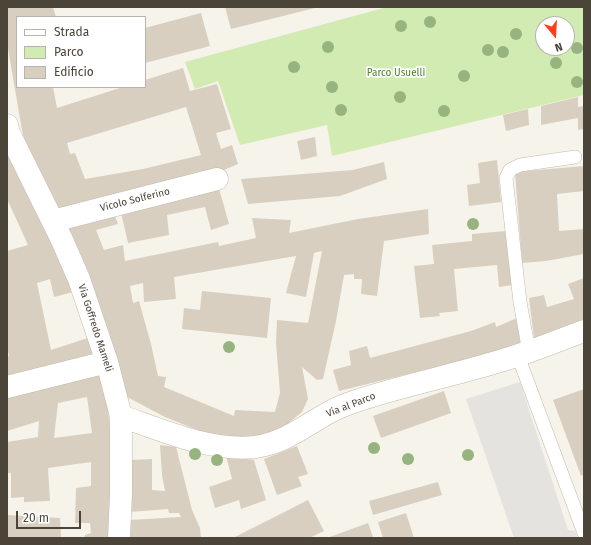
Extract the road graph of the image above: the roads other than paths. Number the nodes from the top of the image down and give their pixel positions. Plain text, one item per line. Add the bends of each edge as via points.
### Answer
1 (8, 131) edge
2 (575, 157) dead end
3 (217, 179) dead end
4 (53, 221) junction
5 (584, 331) edge
6 (524, 354) junction
7 (107, 362) junction
8 (7, 387) edge
9 (121, 416) junction
10 (584, 533) edge
11 (118, 538) edge

1 - 4 street, Via Goffredo Mameli
2 - 6 lane via 520,165 510,170 506,178
3 - 4 street, Vicolo Solferino
4 - 7 street, Via Goffredo Mameli via 78,279
5 - 6 street, Via al Parco
6 - 9 street, Via al Parco via 356,401 330,412 288,437 254,447 211,444
6 - 10 lane
7 - 8 street
7 - 9 street, Via Goffredo Mameli
9 - 11 street, Via Goffredo Mameli

